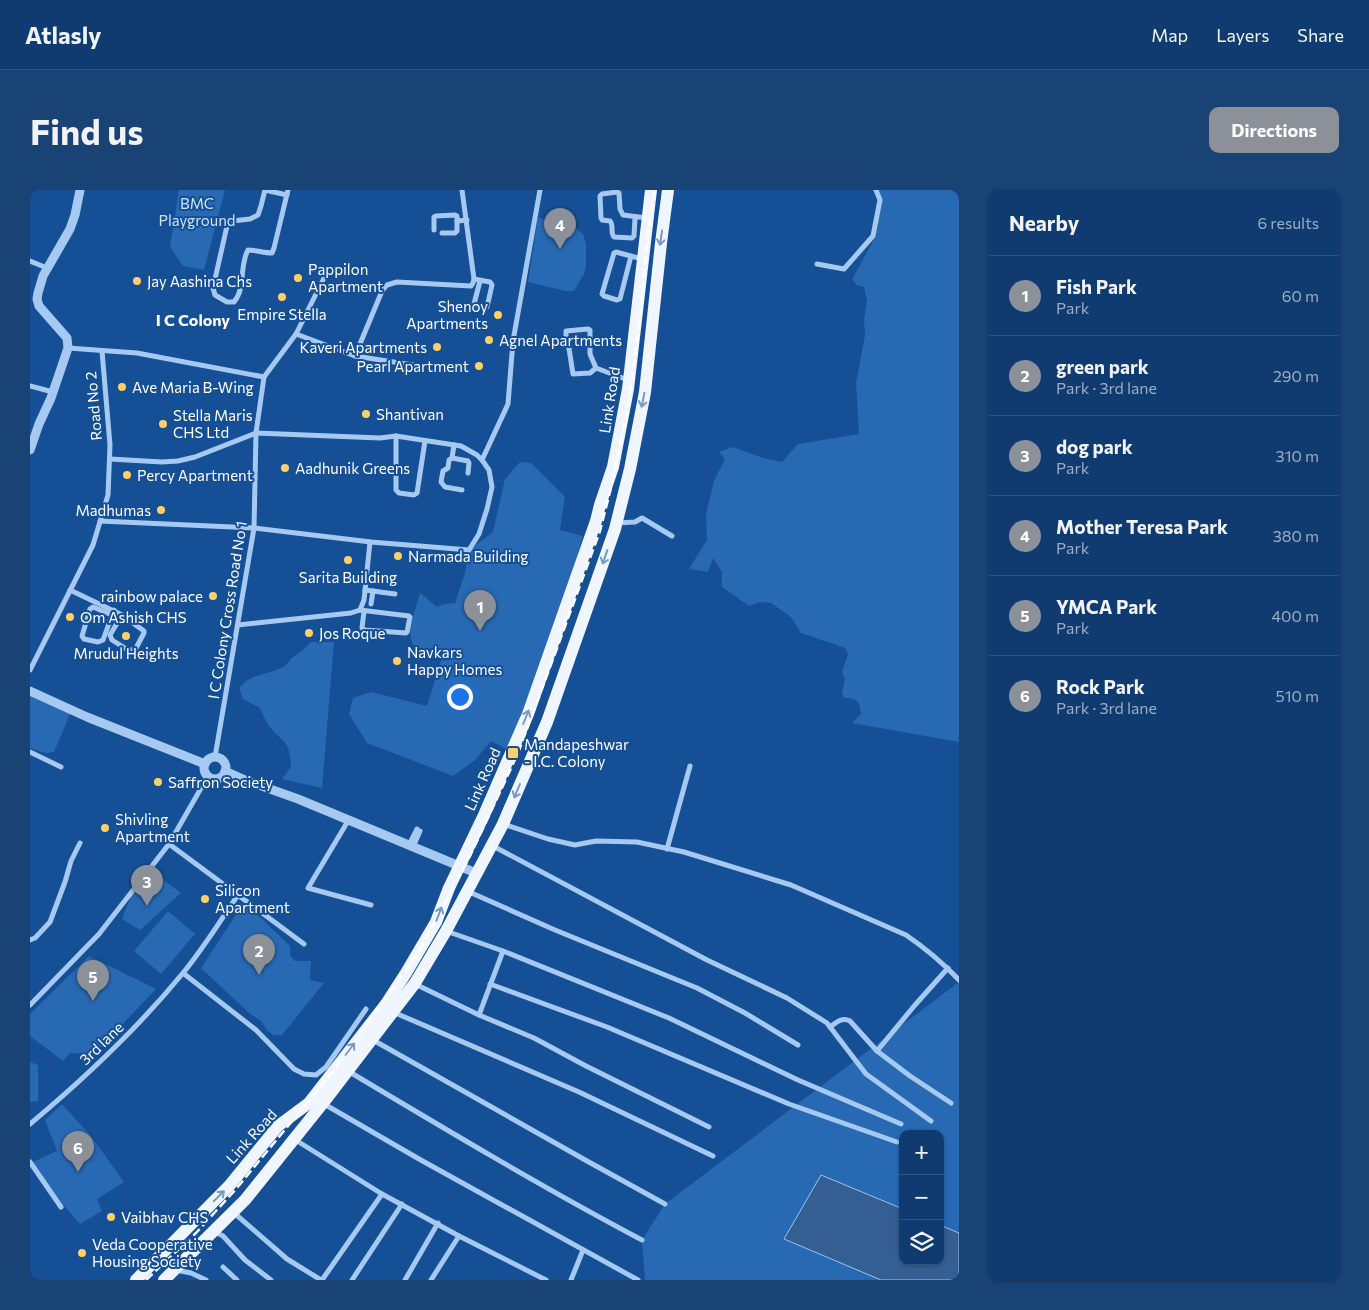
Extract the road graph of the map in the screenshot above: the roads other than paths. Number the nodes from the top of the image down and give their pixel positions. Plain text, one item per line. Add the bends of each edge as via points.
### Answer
1 (80, 190) edge
2 (265, 190) edge
3 (462, 190) edge
4 (540, 190) edge
5 (651, 190) edge
6 (668, 190) edge
7 (876, 190) edge
8 (287, 192) edge
9 (641, 218) junction
10 (467, 220) junction
11 (457, 221) junction
12 (434, 230) dead end
13 (442, 233) dead end
14 (637, 258) junction
15 (30, 261) edge
16 (817, 264) dead end
17 (47, 268) junction
18 (325, 276) dead end
19 (477, 280) junction
20 (30, 302) edge
21 (39, 306) junction
22 (296, 334) junction
23 (68, 348) junction
24 (102, 351) junction
25 (354, 356) junction
26 (419, 366) dead end
27 (596, 368) junction
28 (264, 377) junction
29 (629, 380) junction
30 (30, 386) edge
31 (53, 392) junction
32 (256, 433) junction
33 (396, 436) junction
34 (425, 441) junction
35 (454, 445) junction
36 (30, 450) edge
37 (452, 458) junction
38 (110, 459) junction
39 (482, 460) junction
40 (468, 473) dead end
41 (462, 490) dead end
42 (100, 521) junction
43 (616, 522) junction
44 (254, 528) junction
45 (672, 536) dead end
46 (370, 542) junction
47 (70, 590) junction
48 (365, 590) junction
49 (373, 591) junction
50 (395, 594) dead end
51 (371, 604) dead end
52 (362, 611) junction
53 (113, 612) junction
54 (122, 615) junction
55 (238, 625) junction
56 (30, 670) edge
57 (30, 691) edge
58 (30, 752) edge
59 (215, 757) junction
60 (205, 764) junction
61 (690, 766) dead end
62 (62, 767) dead end
63 (225, 770) junction
64 (208, 776) junction
65 (348, 820) junction
66 (503, 824) junction
67 (418, 830) dead end
68 (80, 843) dead end
69 (169, 844) junction
70 (411, 846) junction
71 (492, 846) junction
72 (667, 849) junction
73 (460, 866) junction
74 (476, 873) junction
75 (467, 891) junction
76 (238, 895) junction
77 (371, 905) dead end
78 (446, 931) junction
79 (30, 940) edge
80 (304, 944) dead end
81 (503, 951) junction
82 (948, 968) junction
83 (183, 973) junction
84 (959, 980) edge
85 (415, 983) junction
86 (490, 984) junction
87 (30, 1005) edge
88 (366, 1008) dead end
89 (393, 1012) junction
90 (479, 1015) junction
91 (830, 1027) junction
92 (371, 1039) junction
93 (798, 1045) dead end
94 (878, 1050) junction
95 (348, 1071) junction
96 (323, 1102) junction
97 (951, 1103) dead end
98 (931, 1121) dead end
99 (30, 1124) edge
100 (901, 1124) dead end
101 (709, 1127) dead end
102 (294, 1139) junction
103 (897, 1142) dead end
104 (713, 1156) dead end
105 (30, 1162) edge
106 (382, 1194) junction
107 (402, 1204) junction
108 (665, 1204) dead end
109 (62, 1207) dead end
110 (233, 1212) junction
111 (438, 1223) junction
112 (212, 1232) junction
113 (459, 1236) junction
114 (642, 1240) dead end
115 (583, 1250) junction
116 (223, 1267) dead end
117 (174, 1270) junction
118 (136, 1280) edge
119 (164, 1280) edge
120 (206, 1280) edge
121 (237, 1280) edge
122 (271, 1280) edge
123 (321, 1280) edge
124 (352, 1280) edge
125 (405, 1280) edge
126 (431, 1280) edge
127 (546, 1280) edge
128 (571, 1280) edge
129 (638, 1280) edge

1 - 17 street via 76,215
2 - 8 street
2 - 8 street via 258,215 232,220 227,226 214,288 215,295 227,302 234,302 238,297 248,250 272,253
3 - 10 street
4 - 39 street via 513,341 508,404
5 - 9 main road, Link Road
6 -> 43 main road via 644,392 630,469
7 - 16 street via 880,200 873,236 844,269
9 - 9 street via 632,238 614,237 611,222 601,218 600,196 619,193 623,215
9 - 14 main road, Link Road
10 - 11 street
10 - 19 street
11 - 12 street via 456,216 436,216
11 - 13 street via 455,233
14 - 14 street via 614,253 604,296 620,299
14 - 29 main road, Link Road
15 - 17 street
17 - 21 street via 38,293
18 - 22 street
19 - 19 street via 492,285 485,308 474,304
19 - 25 street via 471,286 397,282 388,285 382,291
20 - 21 street
21 - 23 street via 65,335
22 - 25 street
22 - 28 street
23 - 24 street
23 - 31 street
24 - 28 street via 138,353
24 - 38 street, Road No 2
25 - 26 street
27 - 27 street via 590,373 573,374 566,331 590,330 590,354
27 - 29 street
28 - 32 street, I C Colony Cross Road No 1
73 -> 29 main road, Link Road via 528,714 596,522 613,467
30 - 31 street
31 - 36 street
32 - 33 street
32 - 38 street via 178,461
32 - 44 street, I C Colony Cross Road No 1
33 - 34 street
33 - 34 street via 396,490 399,493 417,493
34 - 35 street
35 - 37 street
35 - 39 street
37 - 40 street via 468,461
37 - 41 street via 443,471 442,482 445,487
38 - 42 street, Road No 2 via 108,496
39 - 46 street via 489,470 492,487 479,534 469,550
42 - 44 street
42 - 47 street, Road No 2 via 93,545
43 - 45 street via 635,522 642,518
43 -> 66 main road via 547,722
44 - 46 street
44 - 55 street, I C Colony Cross Road No 1
46 - 48 street
47 - 53 street
47 - 56 street, Road No 2
48 - 49 street
48 - 52 street
49 - 50 street
49 - 51 street
52 - 52 street via 409,616 408,630 406,633 365,630 362,628
52 - 55 street
53 - 53 street via 103,640 84,639 82,636 90,609
53 - 54 street
54 - 54 street via 144,631 135,650 128,650 110,638
55 - 59 street, I C Colony Cross Road No 1
57 - 60 street
58 - 62 street
59 - 60 street via 209,758
59 - 63 street via 224,762
60 - 64 street
61 - 72 street
63 - 64 street via 219,778
63 - 65 street
64 - 69 street
65 - 70 street
65 - 77 street via 308,888
66 - 71 main road
66 - 72 street via 576,845 596,841 637,842
67 - 70 street
68 - 79 street via 50,922
69 - 76 street
69 - 87 street via 99,934
70 - 73 street
71 - 74 main road
71 - 91 street via 707,960 787,998
72 - 82 street via 791,885 906,935
73 - 74 street
118 -> 73 main road, Link Road via 229,1186 278,1126 309,1103 386,1004 406,973 436,922
74 - 75 main road
75 - 78 main road
75 - 93 street via 697,988
76 - 80 street
76 - 83 street, 3rd lane
78 - 81 street
78 - 85 main road
81 - 86 street
81 - 100 street via 669,1018 798,1080
82 - 84 street
82 - 94 street
83 - 88 street via 256,1030 294,1069 304,1074 316,1075 326,1067
83 - 99 street, 3rd lane via 131,1032
85 - 89 main road
85 - 90 street
86 - 90 street
86 - 103 street via 607,1027 789,1104
89 - 92 main road
89 - 104 street via 579,1092
90 - 101 street via 534,1038
91 - 94 street via 846,1019
91 - 98 street via 866,1074
92 - 95 main road
92 - 108 street
94 - 97 street
95 - 96 main road
95 - 114 street
96 - 102 main road
96 - 115 street
102 - 106 street
102 - 110 main road
105 - 109 street
106 - 107 street
106 - 123 street
107 - 111 street
107 - 124 street
110 - 112 main road
110 - 123 street via 287,1259
111 - 113 street
111 - 125 street
112 - 117 main road
112 - 122 street via 223,1236 245,1260
113 - 126 street
113 - 127 street
115 - 128 street
115 - 129 street
116 - 121 street
117 - 119 main road
117 - 120 street

